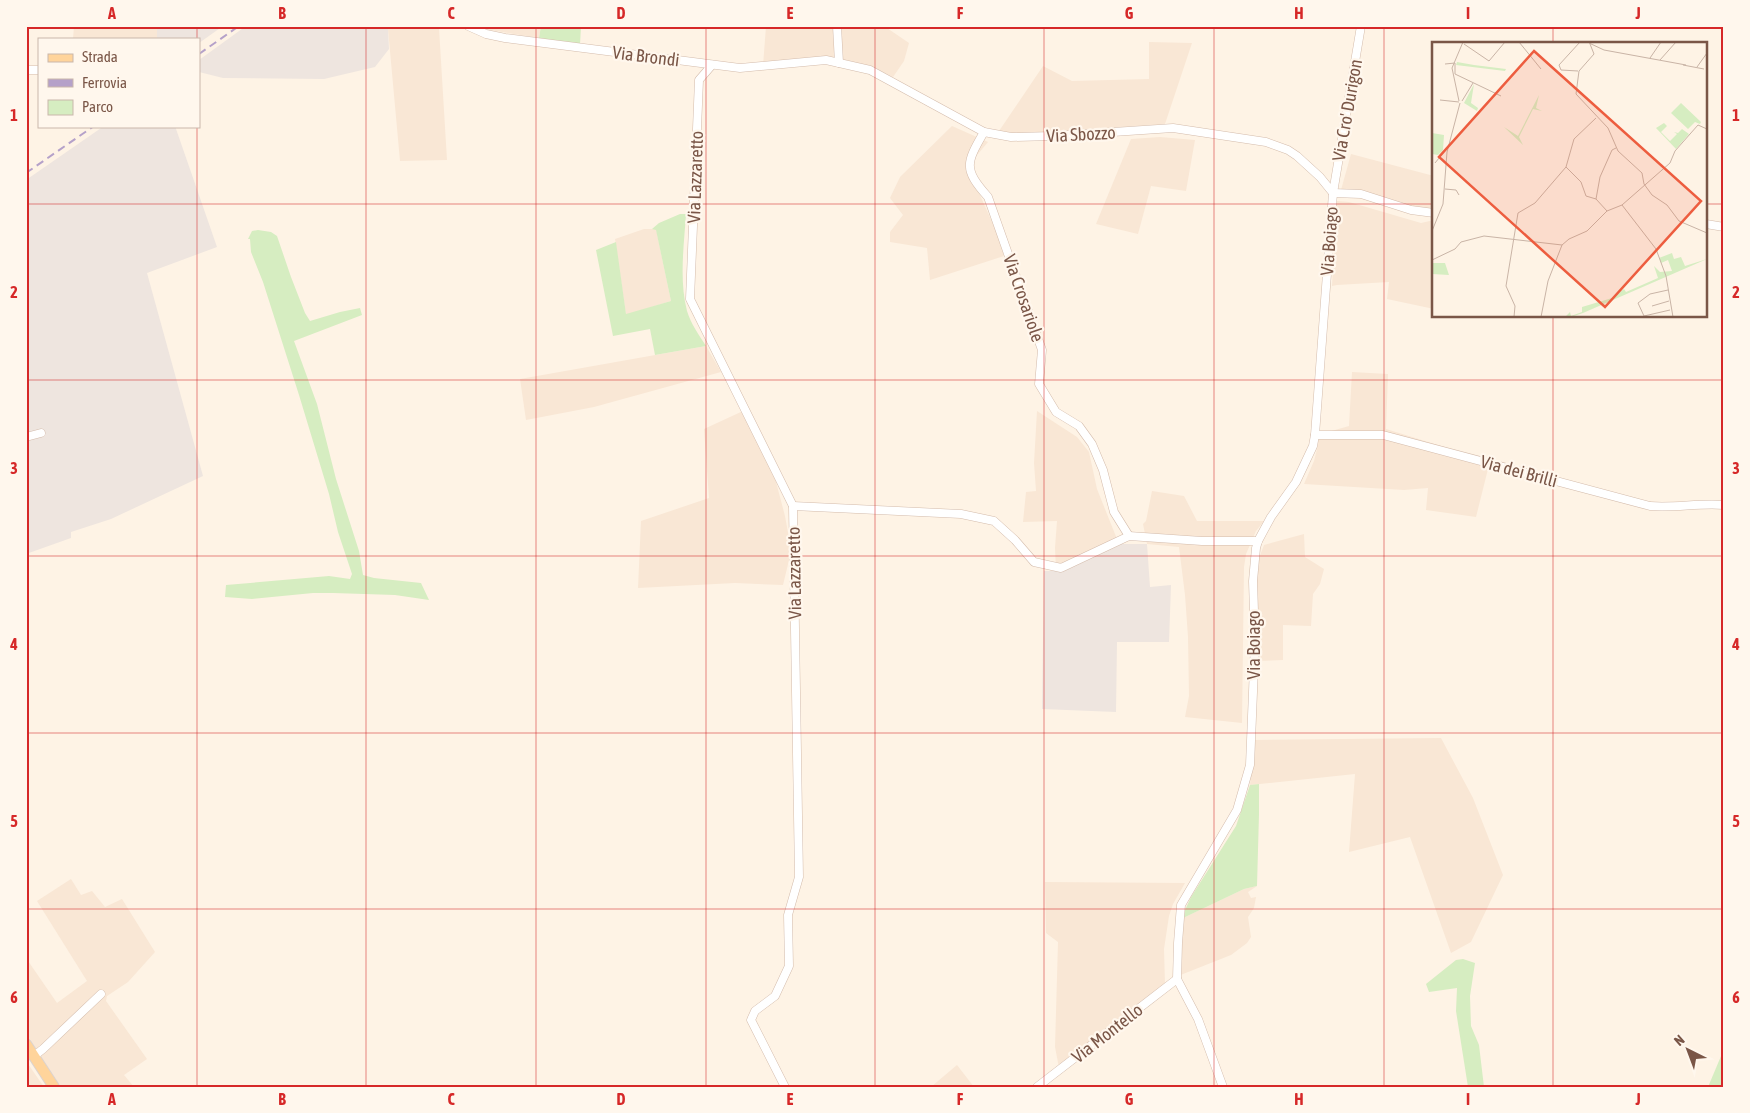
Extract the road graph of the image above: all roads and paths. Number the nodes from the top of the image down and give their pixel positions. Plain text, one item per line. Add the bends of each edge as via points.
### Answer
1 (468, 26) edge
2 (837, 26) edge
3 (1362, 26) edge
4 (826, 60) joint
5 (839, 62) junction
6 (712, 65) junction
7 (984, 132) junction
8 (1333, 193) junction
9 (1432, 213) edge
10 (1708, 224) edge
11 (1724, 227) edge
12 (41, 432) dead end
13 (1315, 435) junction
14 (26, 437) edge
15 (1724, 505) edge
16 (793, 506) junction
17 (1130, 536) junction
18 (1258, 541) junction
19 (1177, 980) junction
20 (101, 994) dead end
21 (26, 1044) edge
22 (34, 1056) junction
23 (54, 1087) edge
24 (785, 1087) edge
25 (1037, 1087) edge
26 (1223, 1087) edge

1 - 6 street, Via Brondi via 505,38
2 - 5 street
3 - 8 street, Via Cro' Durigon
4 - 5 street, Via Sbozzo
4 - 6 street, Via Brondi via 740,68
5 - 7 street, Via Sbozzo via 870,70
6 - 16 street, Via Lazzaretto via 698,80 690,298
7 - 8 street, Via Sbozzo via 1011,137 1173,128 1266,142 1297,156
7 - 17 street, Via Crosariole via 972,152 969,167 973,180 988,197 1042,350 1039,384 1056,412 1079,426 1092,444 1114,512
8 - 9 street via 1361,194 1411,210
8 - 13 street, Via Boiago
10 - 11 street
12 - 14 street
13 - 15 street, Via dei Brilli via 1383,435 1650,506
13 - 18 street, Via Boiago via 1296,482
16 - 17 street via 961,514 994,521 1034,562 1061,568
16 - 24 street, Via Lazzaretto via 799,877 788,915 789,966 774,996 755,1011 751,1020
17 - 18 street
18 - 19 street, Via Boiago via 1253,581 1255,642 1250,765 1236,810 1181,905
19 - 25 street, Via Montello
19 - 26 street, Via Boiago via 1198,1019
20 - 22 street
21 - 22 main road
22 - 23 main road

